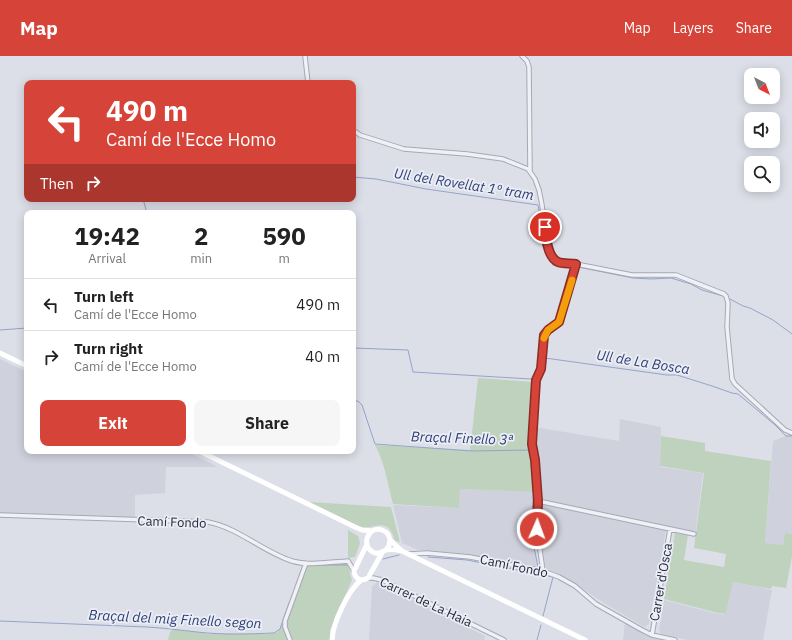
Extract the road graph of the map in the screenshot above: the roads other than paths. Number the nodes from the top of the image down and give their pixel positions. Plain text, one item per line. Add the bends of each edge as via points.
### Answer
1 (305, 56) edge
2 (522, 56) edge
3 (308, 80) edge
4 (356, 132) edge
5 (530, 171) junction
6 (576, 264) junction
7 (0, 353) edge
8 (24, 365) edge
9 (792, 433) edge
10 (205, 454) edge
11 (538, 501) junction
12 (0, 515) edge
13 (354, 527) junction
14 (670, 529) junction
15 (372, 531) junction
16 (694, 534) dead end
17 (390, 540) junction
18 (366, 542) junction
19 (384, 551) junction
20 (402, 551) junction
21 (408, 554) junction
22 (306, 563) junction
23 (543, 571) junction
24 (354, 573) junction
25 (368, 578) junction
26 (361, 580) junction
27 (353, 588) junction
28 (652, 635) junction
29 (290, 640) edge
30 (332, 640) edge
31 (504, 640) edge
32 (585, 640) edge
33 (675, 640) edge

1 - 3 street
2 - 5 street via 528,67
4 - 5 street via 404,150 503,159
5 - 6 street via 539,190 550,253 559,263
6 - 9 street via 632,275 676,275 724,294 728,303 727,327 732,379 785,430
6 - 11 street via 559,322 544,335 541,369 536,380 532,444
7 - 8 street
10 - 13 street
11 - 14 street
11 - 23 street via 537,529
12 - 22 street, Camí Fondo via 208,522 295,562
13 - 15 street
13 - 18 street
14 - 16 street
14 - 28 street, Carrer d'Osca
15 - 17 street via 385,531
15 - 18 street
17 - 19 street
17 - 20 street
18 - 19 street via 371,551
18 - 24 street
19 - 20 street
19 - 25 street
20 - 21 street
21 - 23 street, Camí Fondo via 470,557
21 - 32 street
22 - 24 street, Camí Fondo via 348,561
22 - 29 street via 285,621
23 - 28 street, Camí Fondo via 559,576 596,604
24 - 26 street
24 - 27 street
25 - 26 street
25 - 31 street, Carrer de La Haia via 382,580
26 - 27 street
27 - 30 street via 338,618
28 - 33 street, Camí Fondo

